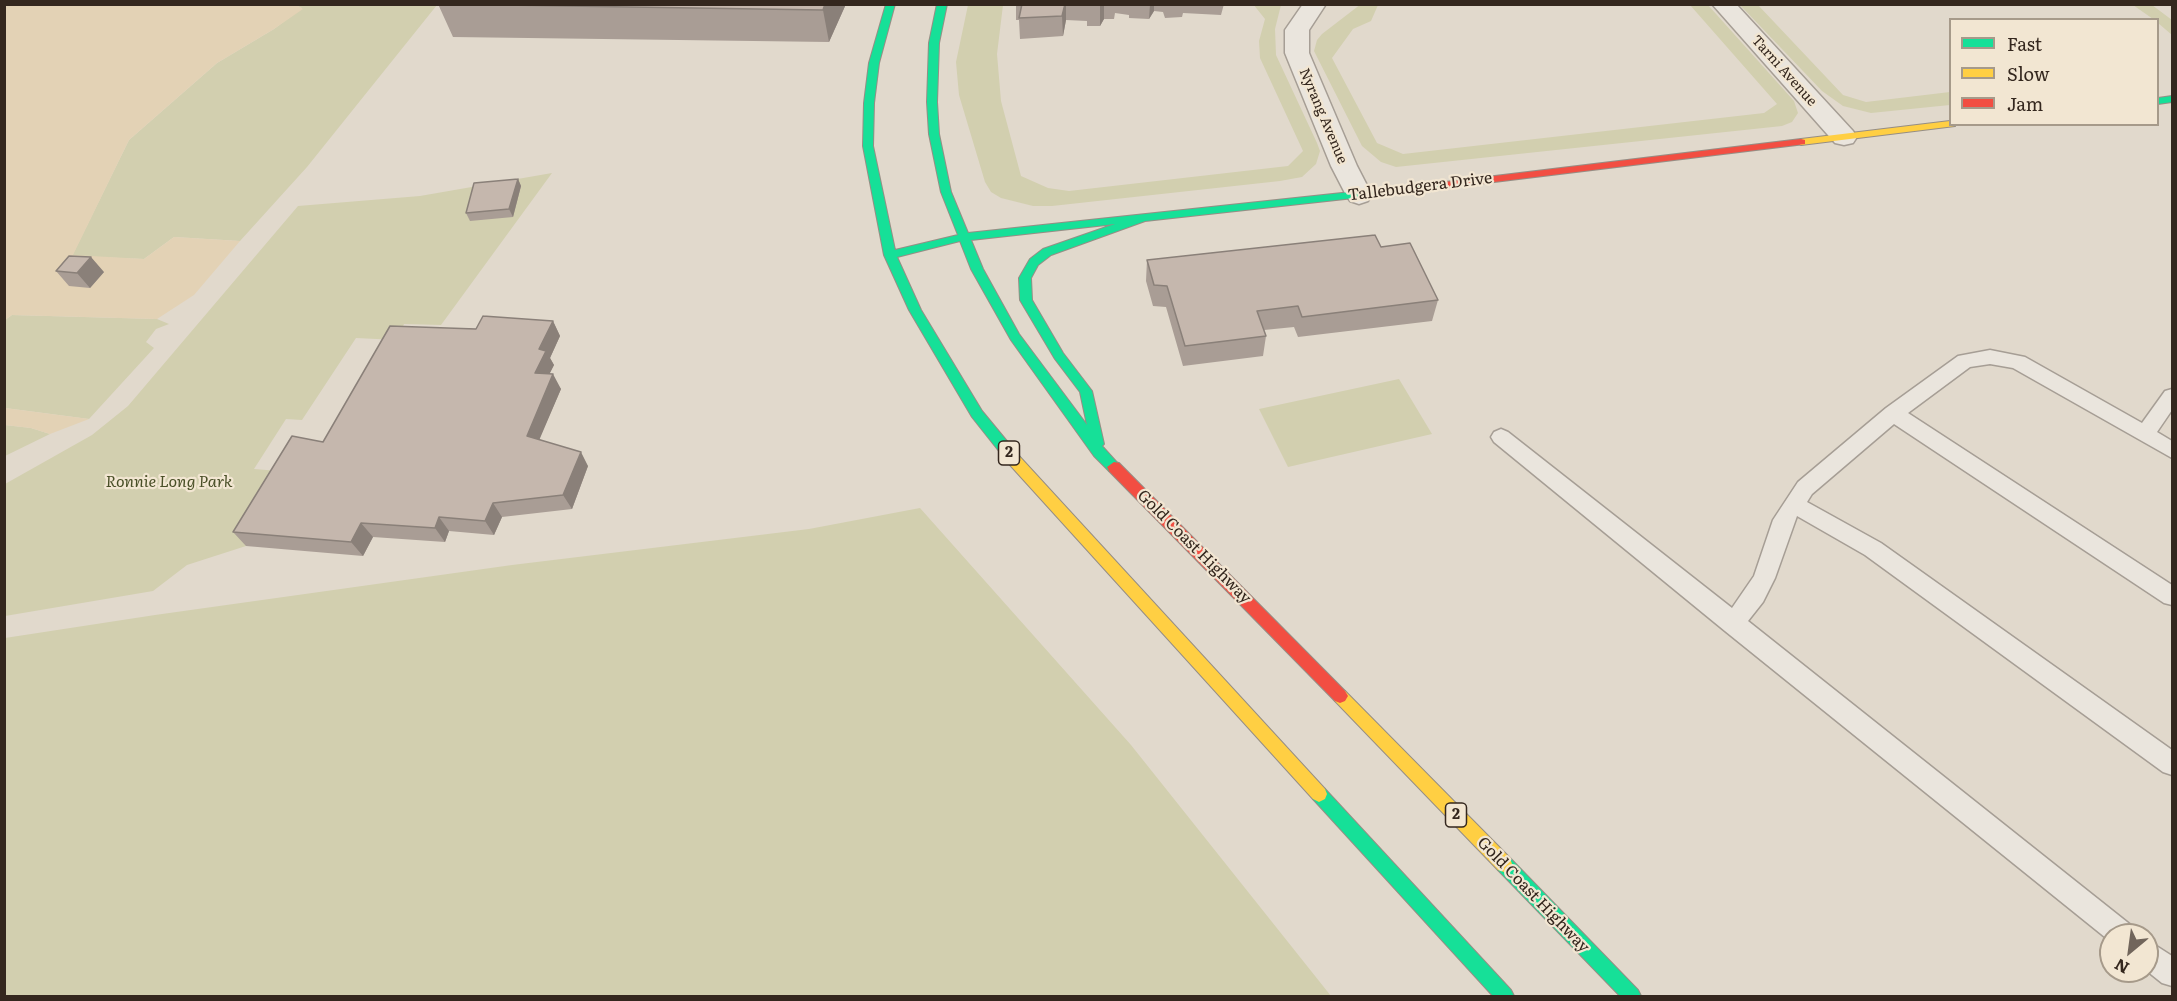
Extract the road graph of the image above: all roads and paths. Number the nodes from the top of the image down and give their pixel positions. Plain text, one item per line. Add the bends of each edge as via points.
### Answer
1 (891, 4) edge
2 (942, 4) edge
3 (1314, 4) edge
4 (1723, 4) edge
5 (1949, 124) edge
6 (1844, 137) junction
7 (1359, 195) junction
8 (1141, 219) junction
9 (963, 237) junction
10 (890, 255) junction
11 (2172, 396) edge
12 (1893, 413) junction
13 (2145, 434) junction
14 (1501, 437) dead end
15 (2172, 450) edge
16 (1099, 452) junction
17 (1793, 504) junction
18 (2172, 596) edge
19 (1733, 624) junction
20 (2172, 764) edge
21 (2108, 923) edge
22 (2159, 963) edge
23 (2172, 973) edge
24 (1505, 996) edge
25 (1632, 996) edge

1 - 10 main road, 2 via 874,63 868,146
2 - 9 main road, Gold Coast Highway / 2 via 931,74 932,118 946,192
3 - 7 street, Nyrang Avenue via 1297,30 1297,53
4 - 6 street, Tarni Avenue
5 - 6 main road, Tallebudgera Drive
6 - 7 main road, Tallebudgera Drive
7 - 8 main road, Tallebudgera Drive
8 - 9 main road, Tallebudgera Drive
8 - 16 main road via 1047,252 1034,262 1025,278 1026,300 1059,356 1086,391
9 - 10 main road, Tallebudgera Drive
9 - 16 main road, Gold Coast Highway / 2 via 1015,337
10 - 24 main road, 2 via 915,310 977,414 1028,477
11 - 13 lane
12 - 13 lane via 1965,361 2006,358
12 - 17 lane via 1805,488
12 - 18 lane
13 - 15 lane
14 - 19 lane
16 - 25 main road, Gold Coast Highway / 2
17 - 19 lane via 1764,578
17 - 20 lane via 1873,549
19 - 21 lane
22 - 23 lane

